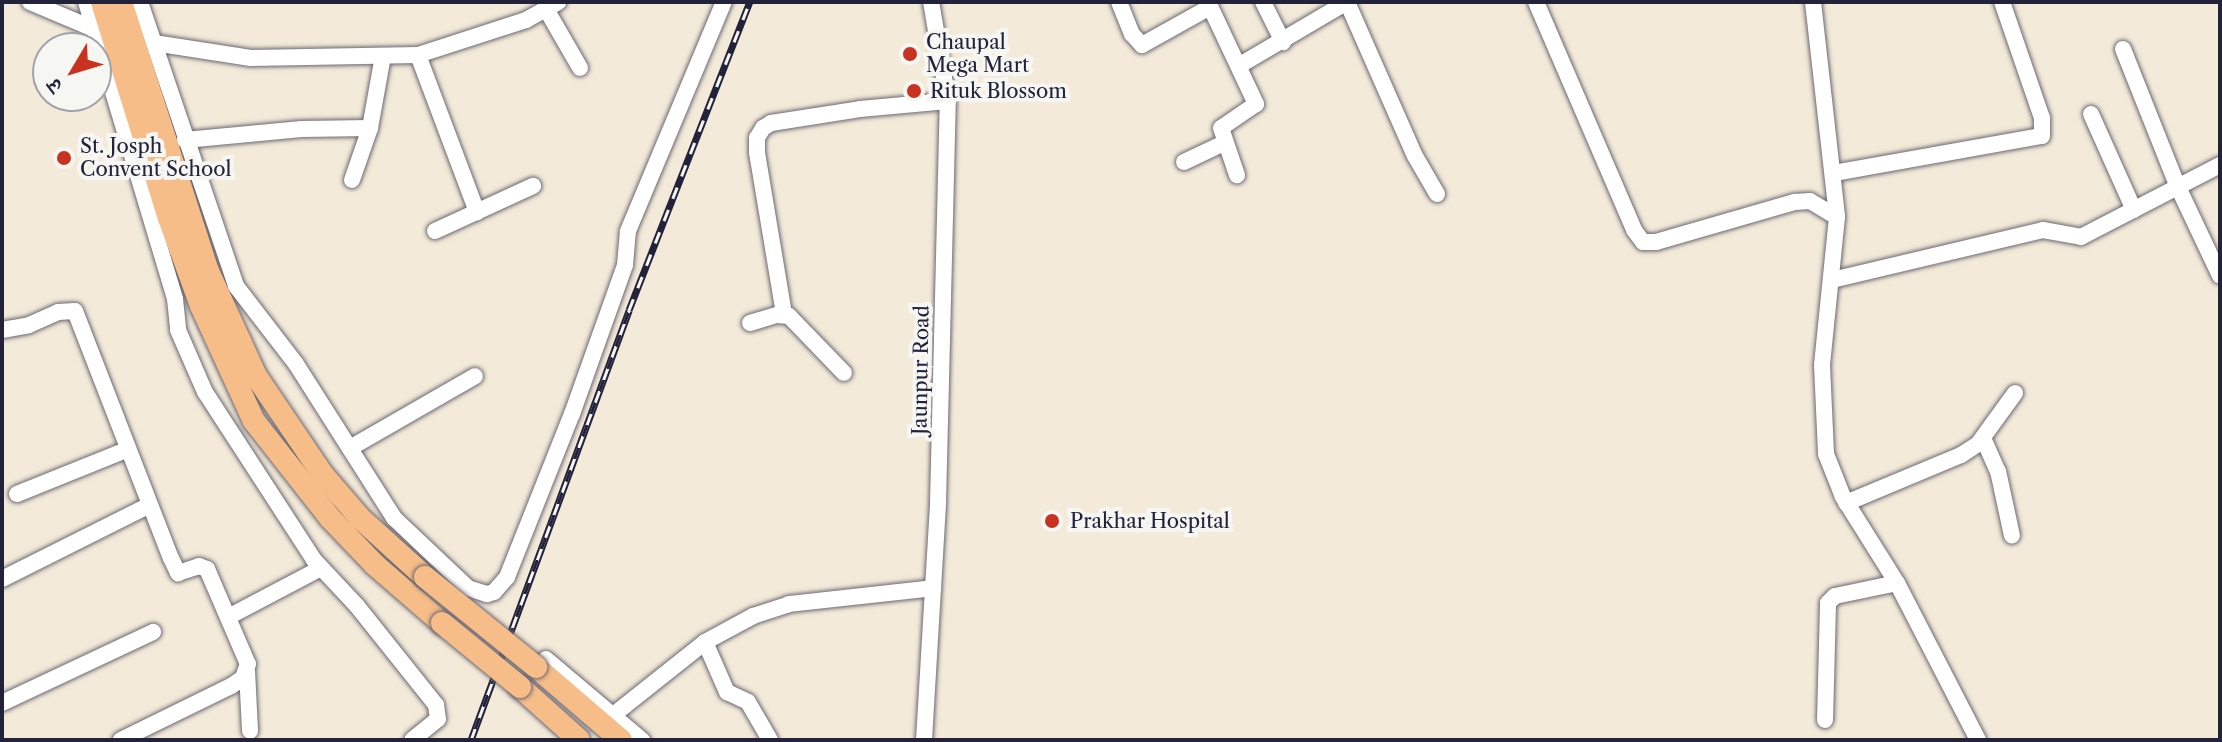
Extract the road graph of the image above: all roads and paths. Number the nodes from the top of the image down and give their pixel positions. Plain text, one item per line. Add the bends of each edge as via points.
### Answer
1 (30, 2) edge
2 (86, 2) edge
3 (102, 2) edge
4 (121, 2) edge
5 (140, 2) edge
6 (724, 2) edge
7 (931, 2) edge
8 (1119, 2) edge
9 (1263, 2) edge
10 (1536, 2) edge
11 (1813, 2) edge
12 (2002, 2) edge
13 (1209, 5) edge
14 (552, 6) edge
15 (94, 29) junction
16 (1283, 42) junction
17 (154, 43) junction
18 (2123, 49) dead end
19 (418, 55) junction
20 (383, 56) junction
21 (1240, 65) junction
22 (580, 68) dead end
23 (948, 101) junction
24 (2091, 114) dead end
25 (370, 128) junction
26 (185, 140) junction
27 (1224, 143) junction
28 (1184, 162) dead end
29 (2220, 165) edge
30 (1834, 173) junction
31 (1237, 175) dead end
32 (352, 180) dead end
33 (533, 186) dead end
34 (2178, 187) junction
35 (1437, 194) dead end
36 (2134, 210) junction
37 (477, 212) junction
38 (1837, 217) junction
39 (435, 231) dead end
40 (2220, 276) edge
41 (1832, 280) junction
42 (784, 314) junction
43 (750, 323) dead end
44 (2, 330) edge
45 (844, 373) dead end
46 (475, 376) dead end
47 (2015, 393) dead end
48 (1983, 438) junction
49 (350, 448) junction
50 (126, 450) junction
51 (17, 494) dead end
52 (1846, 503) junction
53 (148, 506) junction
54 (2012, 536) dead end
55 (321, 568) junction
56 (2, 579) edge
57 (1897, 583) junction
58 (933, 588) junction
59 (230, 616) junction
60 (153, 632) dead end
61 (705, 642) junction
62 (541, 663) junction
63 (247, 671) junction
64 (2, 703) edge
65 (612, 716) junction
66 (1825, 720) dead end
67 (250, 731) dead end
68 (121, 740) edge
69 (412, 740) edge
70 (579, 740) edge
71 (621, 740) edge
72 (642, 740) edge
73 (770, 740) edge
74 (924, 740) edge
75 (1978, 740) edge

1 - 15 street
2 - 15 street
3 - 70 highway, bridge via 169,218 201,306 254,421 330,518 375,565
4 - 62 highway, bridge via 208,271 256,376 323,475 360,518 425,577
5 - 17 street
6 - 49 street via 628,231 625,265 577,400 502,585 487,594 468,588 394,518
7 - 23 street, Jaunpur Road
8 - 13 street via 1142,45
9 - 16 street
10 - 38 street via 1643,242 1795,202 1810,201
11 - 30 street
12 - 30 street via 2042,118 2042,136
13 - 21 street
14 - 19 street via 526,20
14 - 22 street
15 - 55 street via 175,299 178,330 205,392
16 - 21 street
16 - 35 street via 1347,2
17 - 20 street via 251,58
17 - 26 street
18 - 34 street
19 - 20 street
19 - 37 street
20 - 25 street
21 - 27 street via 1256,104 1221,128
23 - 42 street via 860,109 763,128 757,152
23 - 58 street, Jaunpur Road
24 - 36 street
25 - 26 street
25 - 32 street
26 - 49 street via 236,286 296,364
27 - 28 street
27 - 31 street
29 - 34 street
30 - 38 street
33 - 37 street
34 - 36 street
34 - 40 street
36 - 41 street via 2081,237 2043,230
37 - 39 street
38 - 41 street
41 - 52 street via 1822,365 1823,418 1826,454
42 - 43 street
42 - 45 street
44 - 50 street via 75,311
46 - 49 street
47 - 48 street
48 - 52 street via 1961,455
48 - 54 street via 1998,471
50 - 51 street
50 - 53 street
52 - 57 street
53 - 56 street
53 - 59 street via 178,573 199,566 207,569
55 - 59 street
55 - 69 street via 436,705 438,719
57 - 66 street via 1835,596 1828,603
57 - 75 street
58 - 61 street via 789,604
58 - 74 street, Jaunpur Road
59 - 63 street
60 - 64 street
61 - 65 street
61 - 73 street via 727,692 748,702
62 - 65 street
62 - 71 highway
63 - 67 street
63 - 68 street via 231,686
65 - 72 street

